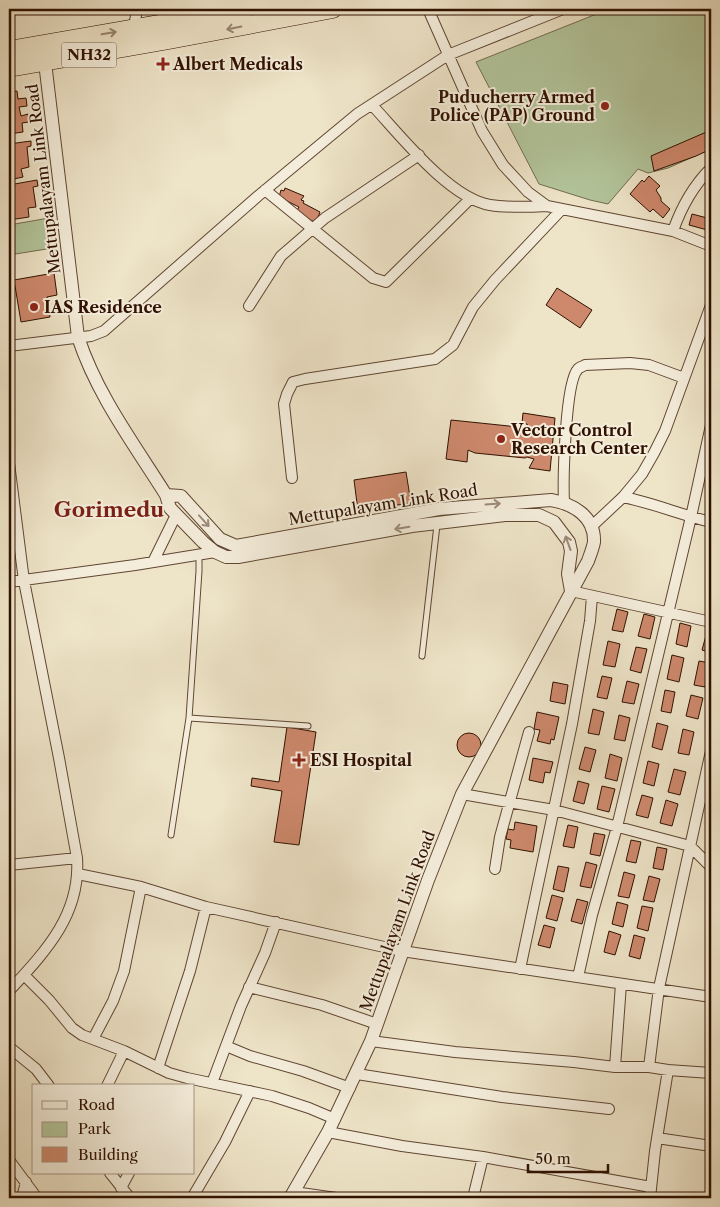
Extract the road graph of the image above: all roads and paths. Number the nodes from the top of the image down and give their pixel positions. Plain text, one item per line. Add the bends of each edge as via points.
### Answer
1 (137, 9) edge
2 (185, 9) edge
3 (191, 9) edge
4 (245, 9) edge
5 (333, 9) edge
6 (428, 9) edge
7 (564, 9) edge
8 (134, 28) junction
9 (43, 44) junction
10 (9, 50) edge
11 (448, 55) junction
12 (45, 62) junction
13 (9, 68) edge
14 (372, 105) junction
15 (419, 155) junction
16 (711, 168) edge
17 (265, 190) junction
18 (471, 198) junction
19 (547, 206) junction
20 (562, 210) junction
21 (312, 230) junction
22 (673, 231) junction
23 (711, 246) edge
24 (711, 305) edge
25 (249, 306) dead end
26 (706, 334) edge
27 (78, 337) junction
28 (9, 346) edge
29 (684, 378) junction
30 (711, 425) edge
31 (9, 463) edge
32 (292, 478) dead end
33 (166, 495) junction
34 (623, 497) junction
35 (564, 502) junction
36 (176, 515) junction
37 (691, 517) junction
38 (711, 522) edge
39 (437, 523) junction
40 (592, 526) junction
41 (215, 552) junction
42 (199, 554) junction
43 (153, 562) junction
44 (24, 581) junction
45 (9, 582) edge
46 (571, 590) junction
47 (592, 596) junction
48 (668, 612) junction
49 (711, 622) edge
50 (422, 656) dead end
51 (189, 718) junction
52 (308, 726) dead end
53 (529, 732) dead end
54 (711, 751) edge
55 (462, 794) junction
56 (509, 802) junction
57 (554, 810) junction
58 (617, 827) junction
59 (171, 835) dead end
60 (690, 846) junction
61 (77, 858) junction
62 (9, 865) edge
63 (711, 867) edge
64 (495, 869) dead end
65 (78, 874) junction
66 (141, 887) junction
67 (206, 907) junction
68 (276, 922) junction
69 (402, 951) junction
70 (520, 969) junction
71 (24, 975) junction
72 (578, 977) junction
73 (621, 984) junction
74 (249, 988) junction
75 (659, 988) junction
76 (9, 991) edge
77 (711, 997) edge
78 (377, 1024) junction
79 (93, 1039) junction
80 (371, 1041) junction
81 (226, 1046) junction
82 (9, 1047) edge
83 (124, 1051) junction
84 (615, 1067) junction
85 (649, 1067) junction
86 (158, 1068) junction
87 (668, 1070) junction
88 (711, 1073) edge
89 (357, 1074) junction
90 (185, 1082) edge
91 (212, 1083) junction
92 (47, 1084) edge
93 (108, 1084) edge
94 (350, 1088) junction
95 (250, 1091) junction
96 (609, 1109) dead end
97 (335, 1119) junction
98 (328, 1132) junction
99 (657, 1138) junction
100 (711, 1146) edge
101 (483, 1157) junction
102 (9, 1160) edge
103 (111, 1174) edge
104 (128, 1174) edge
105 (26, 1182) junction
106 (652, 1187) junction
107 (121, 1188) junction
108 (292, 1195) edge
109 (22, 1198) edge
110 (37, 1198) edge
111 (130, 1198) edge
112 (192, 1198) edge
113 (336, 1198) edge
114 (472, 1198) edge
115 (650, 1198) edge

1 - 8 street
2 - 3 street
4 - 8 highway, NH32
5 -> 12 highway, NH32
6 - 11 street
7 - 11 street
9 -> 8 highway, NH32
9 - 10 highway, NH32
9 - 12 street, Mettupalayam Link Road
11 - 14 street
11 - 19 street via 482,132 503,164 528,192
12 - 13 highway, NH32
12 - 27 street, Mettupalayam Link Road
14 - 15 street
14 - 17 street
15 - 18 street via 445,182
15 - 21 street
16 - 22 street via 699,180
17 - 21 street
17 - 27 street via 104,331
18 - 19 street via 489,205
18 - 21 street via 386,282 373,278
19 - 20 street
20 - 22 street
20 - 32 street via 495,280 472,307 453,346 435,359 293,382 284,404
21 - 25 street via 281,256
22 - 23 street
24 - 26 street
26 - 29 street
27 - 28 street
27 - 33 street, Mettupalayam Link Road via 101,392
29 - 34 street via 654,453
29 - 35 street via 649,365 630,363 584,365 578,369 574,376 565,444
30 - 37 street
31 - 44 street
33 -> 35 street, Mettupalayam Link Road via 181,496 220,539 236,546 439,509 551,500
33 - 36 street
34 - 37 street
34 - 40 street
35 - 40 street via 576,508
36 - 41 street
36 - 43 street
37 - 38 street
37 - 48 street
39 -> 41 street via 238,557 226,557
46 -> 39 street via 569,542 554,522 539,515 505,515
39 - 50 lane
40 - 46 street, Mettupalayam Link Road via 594,543 588,561
41 - 42 street
42 - 43 street
42 - 51 lane
43 - 44 street
44 - 45 street
44 - 61 street
46 - 47 street
46 - 55 street, Mettupalayam Link Road
47 - 48 street
47 - 57 street via 574,714
48 - 49 street
48 - 58 street
51 - 52 lane
51 - 59 lane
53 - 56 street
54 - 60 street
55 - 56 street
55 - 69 street, Mettupalayam Link Road
56 - 57 street
56 - 64 street
57 - 58 street
57 - 70 street
58 - 60 street
58 - 72 street
60 - 63 street
60 - 75 street
61 - 62 street
61 - 65 street
65 - 66 street
65 - 71 street via 68,914 55,937
66 - 67 street
66 - 79 street via 124,971
67 - 68 street
67 - 86 street via 190,971
68 - 69 street
68 - 74 street
69 - 70 street
69 - 78 street, Mettupalayam Link Road
70 - 72 street
71 - 76 street
71 - 79 street via 72,1028
72 - 73 street
73 - 75 street
73 - 84 street
74 - 78 street via 322,1005
74 - 81 street
75 - 77 street
75 - 85 street
78 - 80 street, Mettupalayam Link Road
79 - 83 street
80 - 84 street
80 - 89 street, Mettupalayam Link Road
81 - 91 street
81 - 94 street
82 - 92 street
83 - 86 street
83 - 93 street
84 - 85 street
85 - 87 street
86 - 90 street
87 - 88 street
87 - 99 street
89 - 94 street, Mettupalayam Link Road
89 - 96 street via 502,1098
90 - 91 street
91 - 95 street
94 - 97 street, Mettupalayam Link Road
95 - 97 street via 302,1105
95 - 112 street
97 - 98 street, Mettupalayam Link Road
98 - 101 street
98 - 108 street, Mettupalayam Link Road
99 - 100 street
99 - 106 street
101 - 106 street
101 - 114 street
102 - 105 street
103 - 107 street
104 - 107 street
105 - 109 street
105 - 110 street
106 - 115 street
107 - 111 street
108 - 113 street

